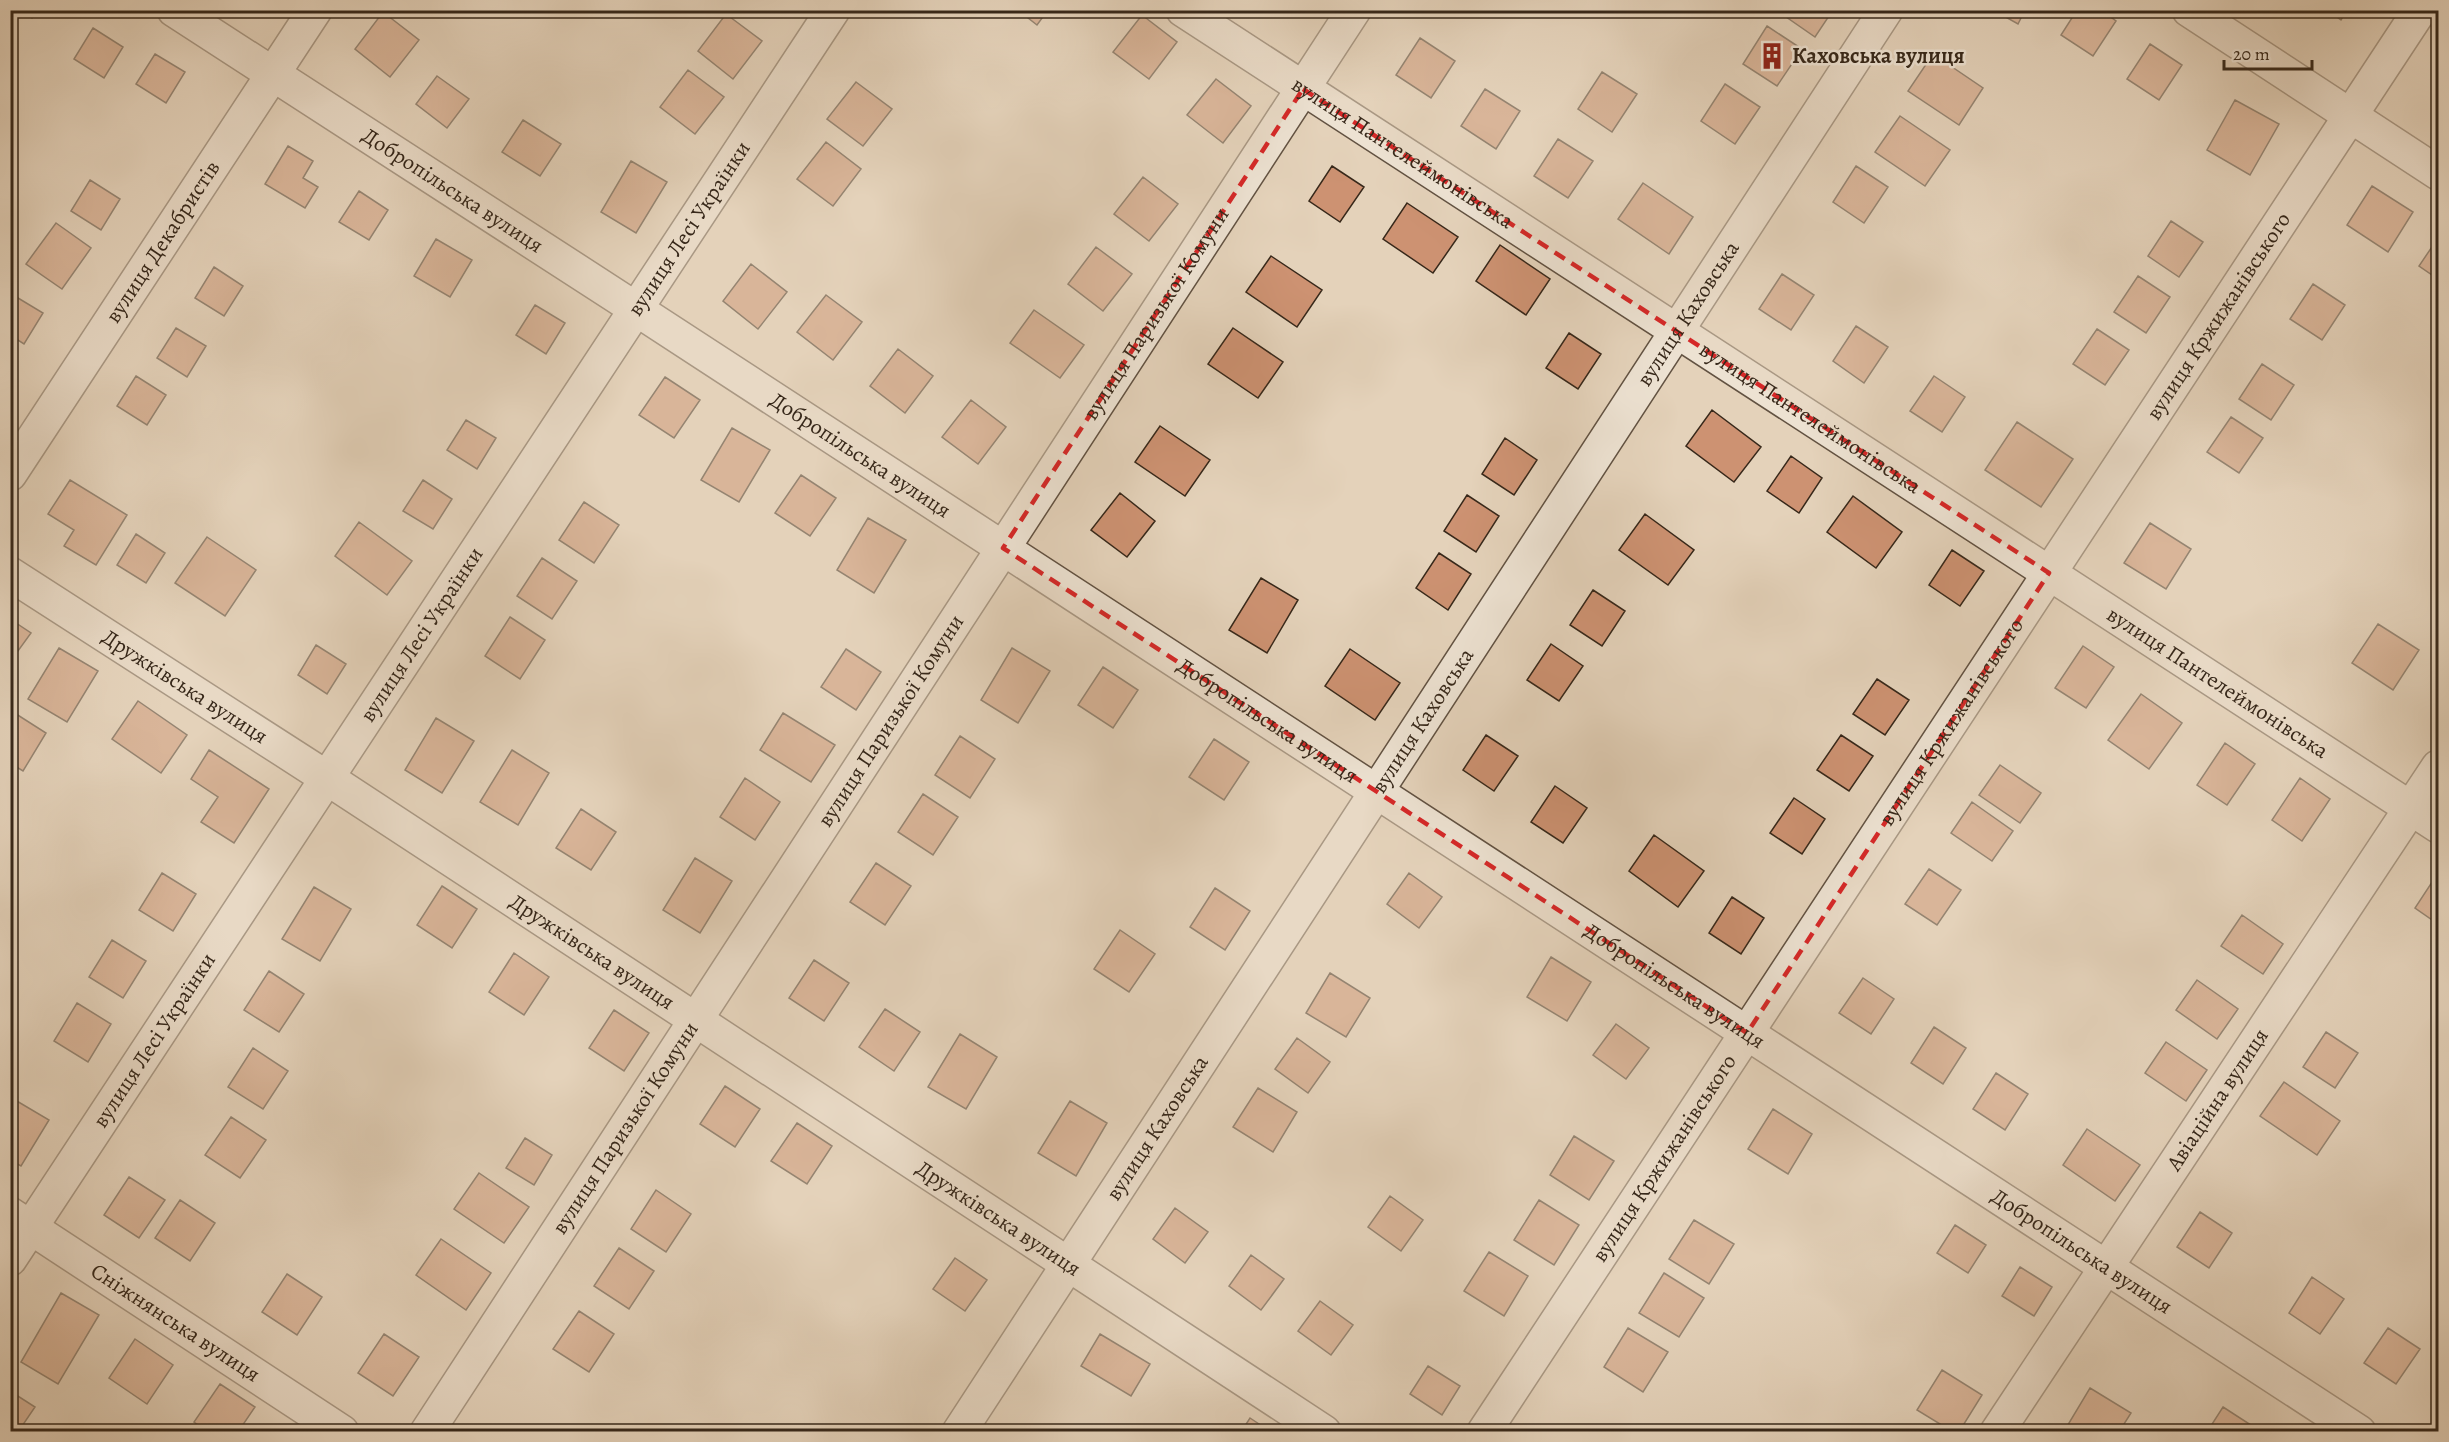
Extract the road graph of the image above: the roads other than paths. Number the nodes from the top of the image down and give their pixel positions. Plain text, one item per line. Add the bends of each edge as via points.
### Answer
1 (174, 10) edge
2 (315, 10) edge
3 (833, 10) edge
4 (1183, 10) edge
5 (1354, 10) edge
6 (1886, 10) edge
7 (2189, 10) edge
8 (2420, 10) edge
9 (272, 75) junction
10 (1303, 89) junction
11 (2351, 116) junction
12 (2439, 173) edge
13 (636, 309) junction
14 (1677, 332) junction
15 (10, 474) edge
16 (1003, 548) junction
17 (2049, 573) junction
18 (10, 574) edge
19 (2439, 768) edge
20 (327, 778) junction
21 (1377, 792) junction
22 (2411, 808) junction
23 (2439, 826) edge
24 (696, 1020) junction
25 (1746, 1033) junction
26 (21, 1221) edge
27 (10, 1259) edge
28 (1068, 1264) junction
29 (2106, 1267) junction
30 (342, 1431) edge
31 (427, 1431) edge
32 (959, 1431) edge
33 (1324, 1431) edge
34 (1484, 1431) edge
35 (1997, 1431) edge
36 (2359, 1431) edge

1 - 9 street, Добропільська вулиця
2 - 9 street, вулиця Декабристів
3 - 13 street, вулиця Лесі Українки
4 - 10 street, вулиця Пантелеймонівська
5 - 10 street, вулиця Паризької Комуни
6 - 14 street, вулиця Каховська
7 - 11 street
8 - 11 street, вулиця Кржижанівського
9 - 13 street, Добропільська вулиця
9 - 15 street, вулиця Декабристів
10 - 14 street, вулиця Пантелеймонівська
10 - 16 street, вулиця Паризької Комуни
11 - 12 street
11 - 17 street, вулиця Кржижанівського
13 - 16 street, Добропільська вулиця
13 - 20 street, вулиця Лесі Українки
14 - 17 street, вулиця Пантелеймонівська
14 - 21 street, вулиця Каховська
16 - 21 street, Добропільська вулиця
16 - 24 street, вулиця Паризької Комуни
17 - 22 street, вулиця Пантелеймонівська
17 - 25 street, вулиця Кржижанівського
18 - 20 street, Дружківська вулиця
19 - 22 street, Авіаційна вулиця
20 - 24 street, Дружківська вулиця
20 - 26 street, вулиця Лесі Українки
21 - 25 street, Добропільська вулиця
21 - 28 street, вулиця Каховська
22 - 23 street, вулиця Пантелеймонівська
22 - 29 street, Авіаційна вулиця
24 - 28 street, Дружківська вулиця
24 - 31 street, вулиця Паризької Комуни
25 - 29 street, Добропільська вулиця
25 - 34 street, вулиця Кржижанівського
26 - 27 street, вулиця Лесі Українки
26 - 30 street, Сніжнянська вулиця
28 - 32 street, вулиця Каховська
28 - 33 street, Дружківська вулиця
29 - 35 street, Авіаційна вулиця
29 - 36 street, Добропільська вулиця

